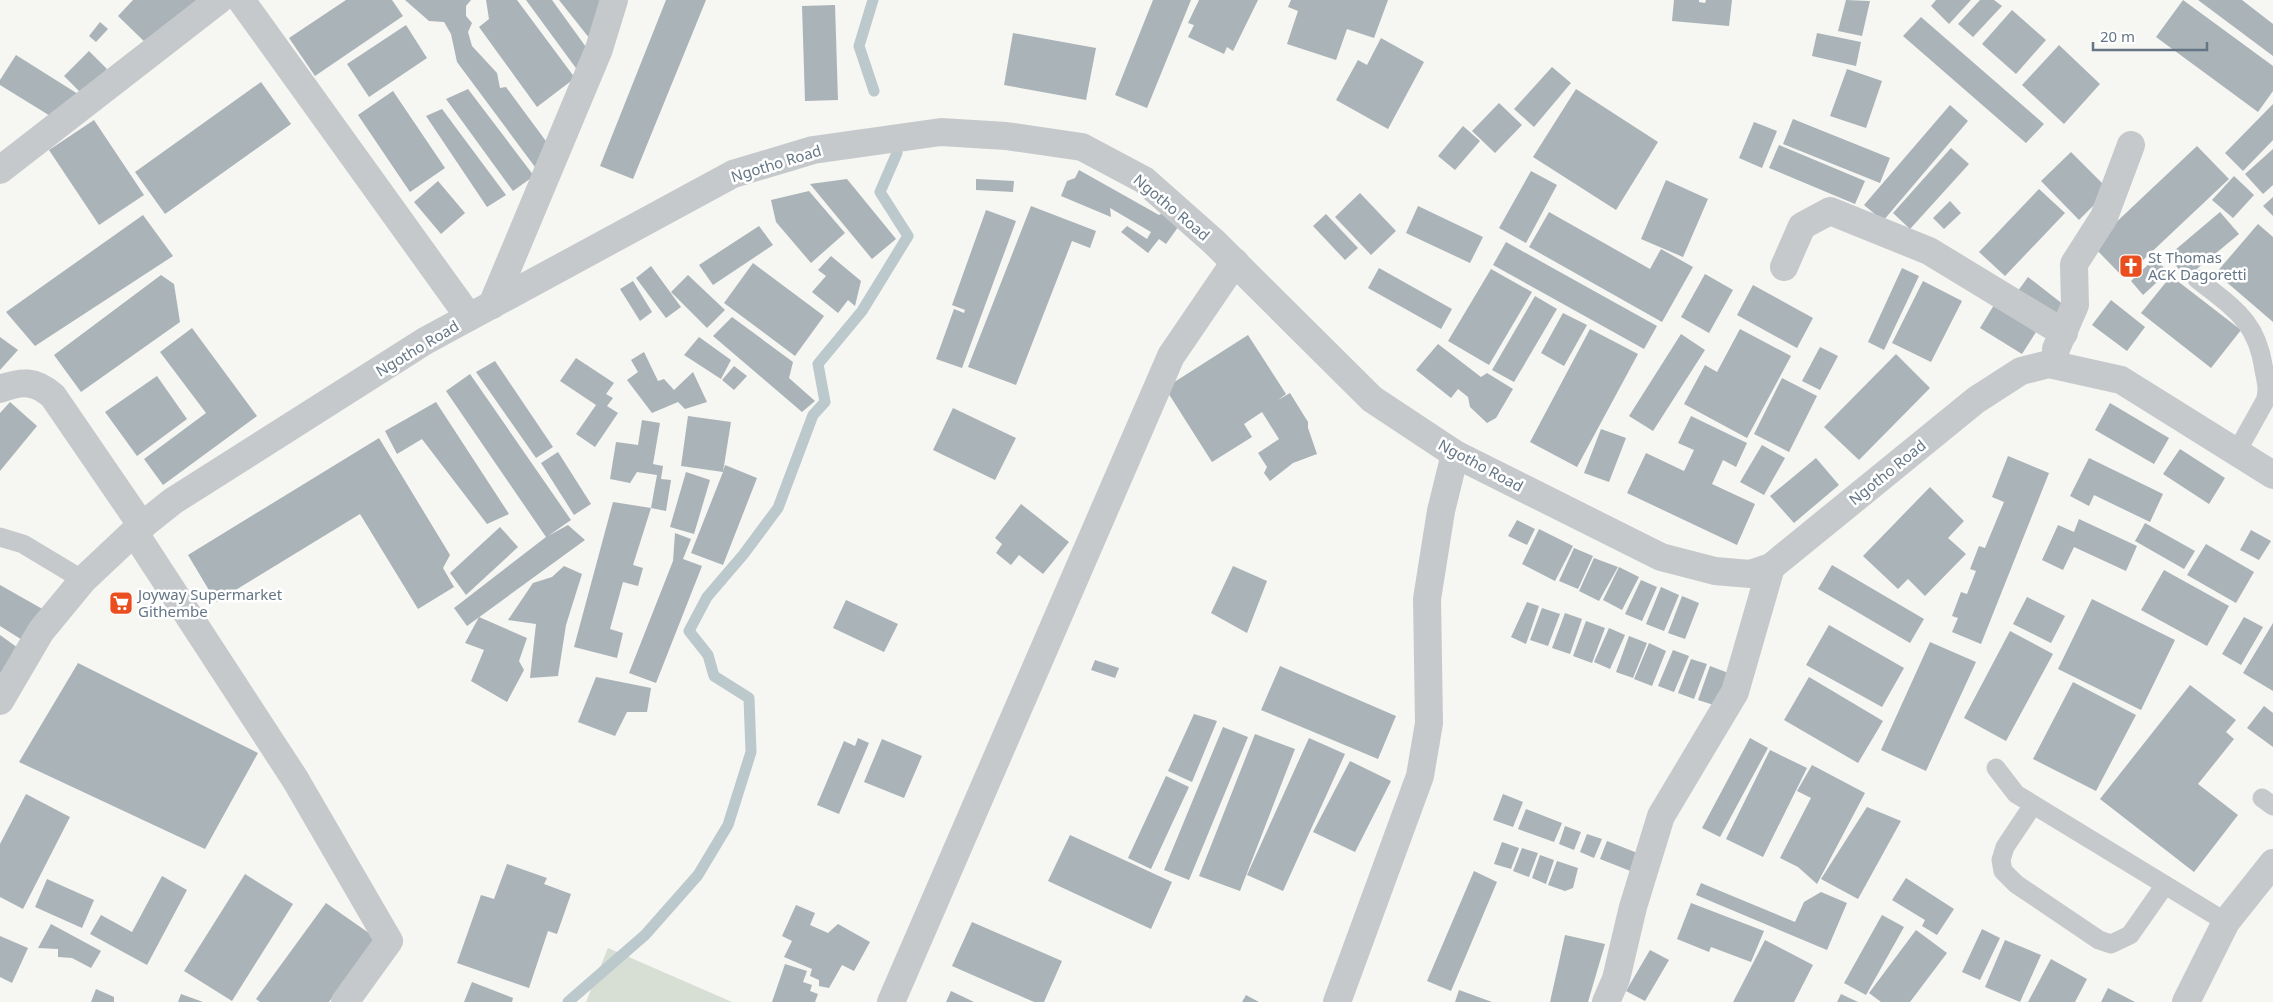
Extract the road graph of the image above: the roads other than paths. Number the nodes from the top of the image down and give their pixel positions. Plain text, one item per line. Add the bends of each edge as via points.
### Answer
1 (218, 0) edge
2 (241, 0) edge
3 (614, 0) edge
4 (2131, 145) dead end
5 (0, 170) edge
6 (1235, 262) junction
7 (1784, 267) dead end
8 (2196, 279) dead end
9 (480, 311) junction
10 (2064, 333) junction
11 (2267, 346) edge
12 (2050, 364) junction
13 (0, 389) edge
14 (2236, 453) junction
15 (1455, 454) junction
16 (2273, 475) edge
17 (138, 529) junction
18 (0, 537) edge
19 (1771, 567) junction
20 (83, 580) junction
21 (0, 701) edge
22 (1996, 768) dead end
23 (2033, 805) junction
24 (2271, 871) edge
25 (2165, 885) junction
26 (2226, 922) junction
27 (345, 1002) edge
28 (891, 1002) edge
29 (1337, 1002) edge
30 (1606, 1002) edge
31 (2186, 1002) edge

1 - 5 street
2 - 9 street
3 - 9 street via 599,49
4 - 10 street via 2104,217 2074,264 2075,306
6 - 9 street, Ngotho Road via 1144,180 1082,147 1006,136 941,132 813,150 733,174
6 - 15 street, Ngotho Road via 1372,399
6 - 28 street via 1171,356
7 - 10 street via 1802,226 1830,211 1929,251
8 - 11 lane via 2242,315
9 - 17 street, Ngotho Road via 425,341 173,500
10 - 12 street
11 - 14 lane via 2266,401
12 - 14 street, Ngotho Road via 2121,380
12 - 19 street, Ngotho Road via 2021,371 1976,400
13 - 17 street via 17,382 32,382 53,396
14 - 16 street, Ngotho Road
15 - 19 street, Ngotho Road via 1661,558 1750,574
15 - 29 street via 1441,511 1427,599 1429,724 1420,776
17 - 20 street, Ngotho Road
17 - 27 street via 295,779 389,941
18 - 20 lane via 23,544
19 - 30 street via 1735,692 1661,816 1616,979
20 - 21 street, Ngotho Road via 41,631
22 - 23 lane via 2016,794
23 - 25 lane
23 - 25 lane via 2005,847 2001,860 2003,871 2016,884 2099,940 2110,944 2130,935
24 - 26 street
25 - 26 lane
26 - 31 street

